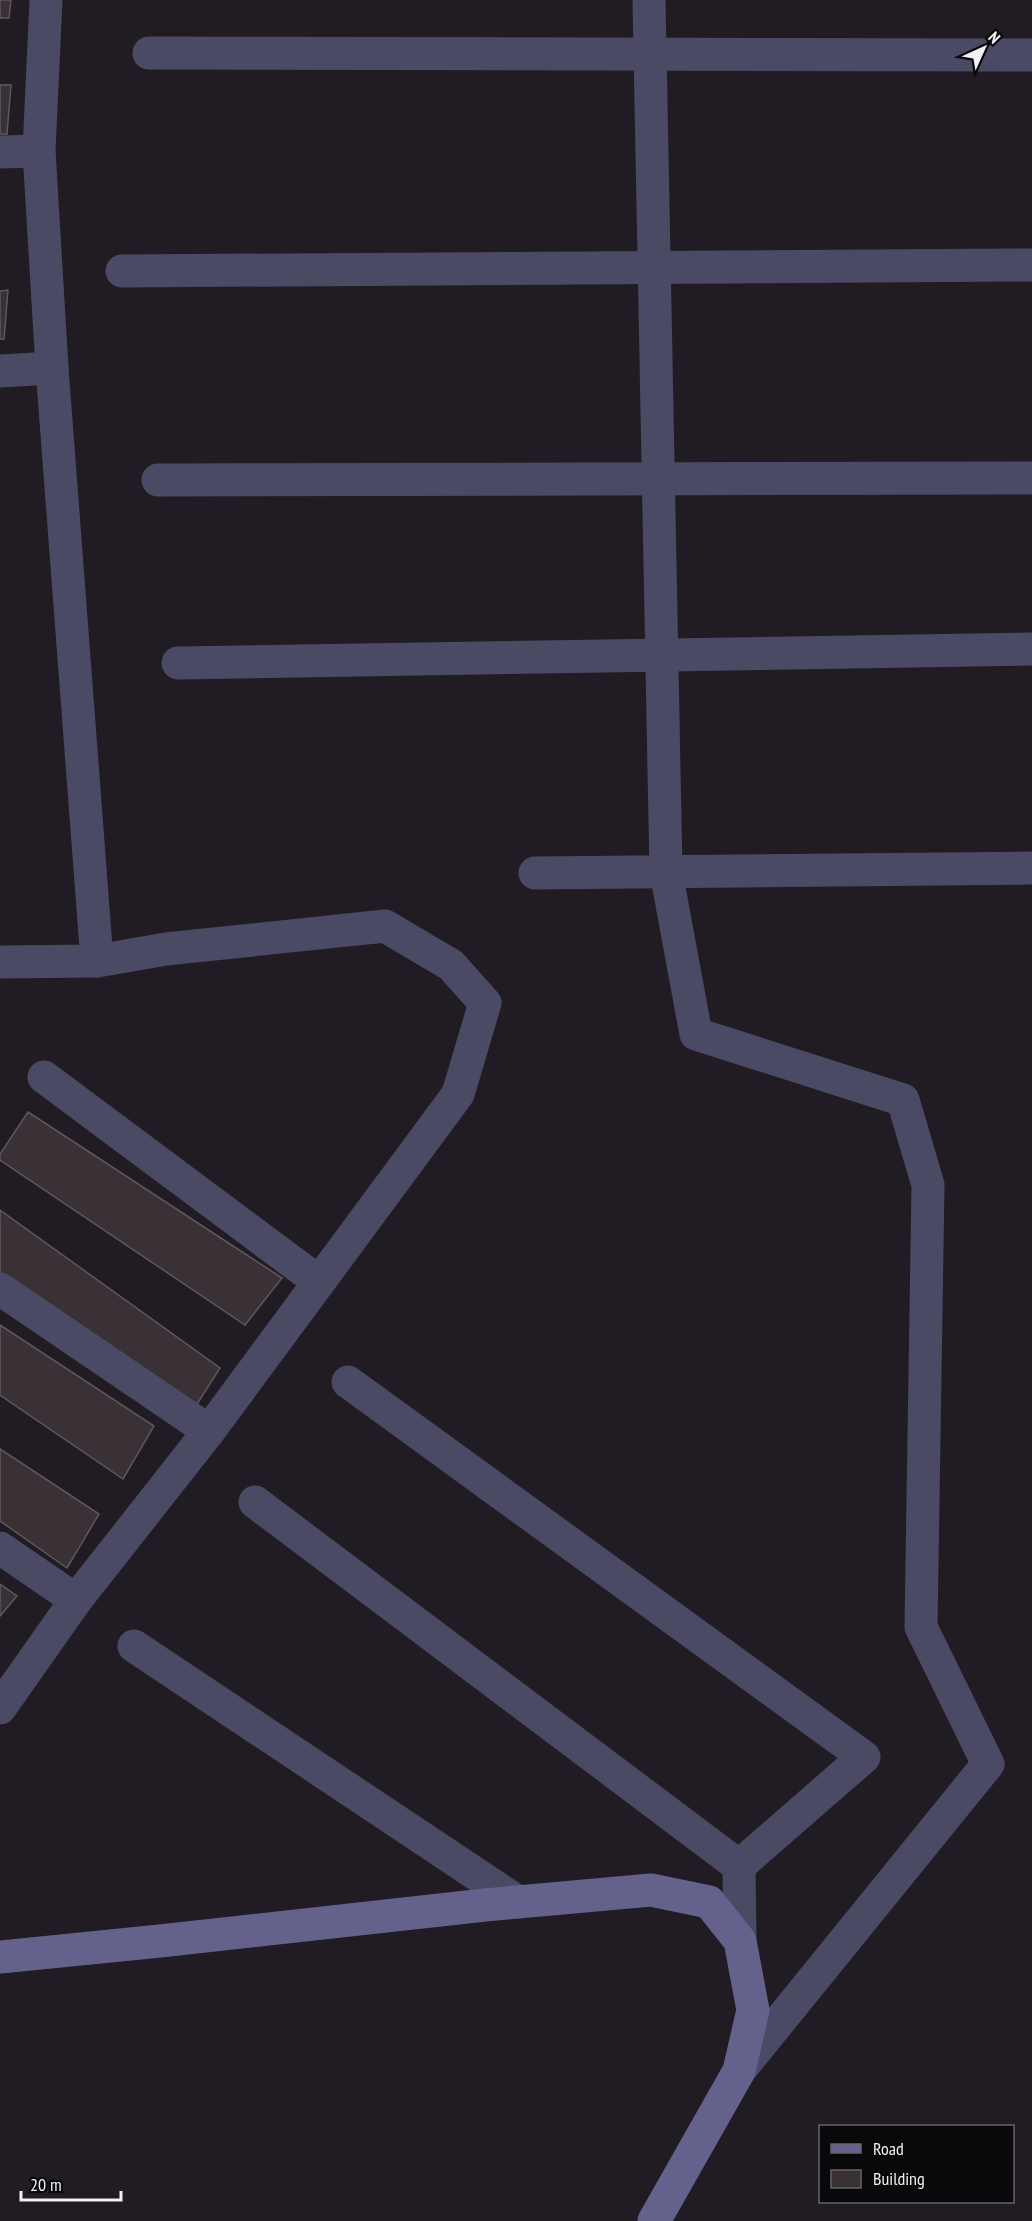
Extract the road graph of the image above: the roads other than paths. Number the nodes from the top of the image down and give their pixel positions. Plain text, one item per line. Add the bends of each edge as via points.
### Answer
1 (46, 0) edge
2 (649, 0) edge
3 (149, 53) dead end
4 (650, 54) junction
5 (1032, 55) edge
6 (39, 151) junction
7 (0, 152) edge
8 (1032, 265) edge
9 (654, 268) junction
10 (122, 271) dead end
11 (52, 368) junction
12 (0, 371) edge
13 (1032, 478) edge
14 (658, 479) junction
15 (158, 480) dead end
16 (1032, 649) edge
17 (661, 656) junction
18 (177, 663) dead end
19 (1032, 868) edge
20 (666, 872) junction
21 (535, 873) dead end
22 (97, 961) junction
23 (0, 962) edge
24 (44, 1077) dead end
25 (319, 1282) junction
26 (0, 1288) edge
27 (348, 1382) dead end
28 (209, 1431) junction
29 (255, 1502) dead end
30 (0, 1548) edge
31 (76, 1600) junction
32 (134, 1646) dead end
33 (0, 1708) edge
34 (739, 1866) junction
35 (518, 1902) junction
36 (740, 1941) junction
37 (0, 1957) edge
38 (739, 2071) junction
39 (654, 2221) edge

1 - 6 street
2 - 4 street
3 - 4 street
4 - 5 street
4 - 9 street
6 - 7 street
6 - 11 street
8 - 9 street
9 - 10 street
9 - 14 street
11 - 12 street
11 - 22 street
13 - 14 street
14 - 15 street
14 - 17 street
16 - 17 street
17 - 18 street
17 - 20 street
19 - 20 street
20 - 21 street
20 - 38 street via 696,1035 903,1100 928,1185 921,1627 988,1764
22 - 23 street
22 - 25 street via 166,949 385,926 451,965 485,1003 458,1094
24 - 25 street
25 - 28 street
26 - 28 street
27 - 34 street via 864,1757
28 - 31 street
29 - 34 street
30 - 31 street
31 - 33 street
32 - 35 street
34 - 36 street
35 - 36 street via 651,1890 709,1902
35 - 37 street
36 - 38 street via 753,2010
38 - 39 street

